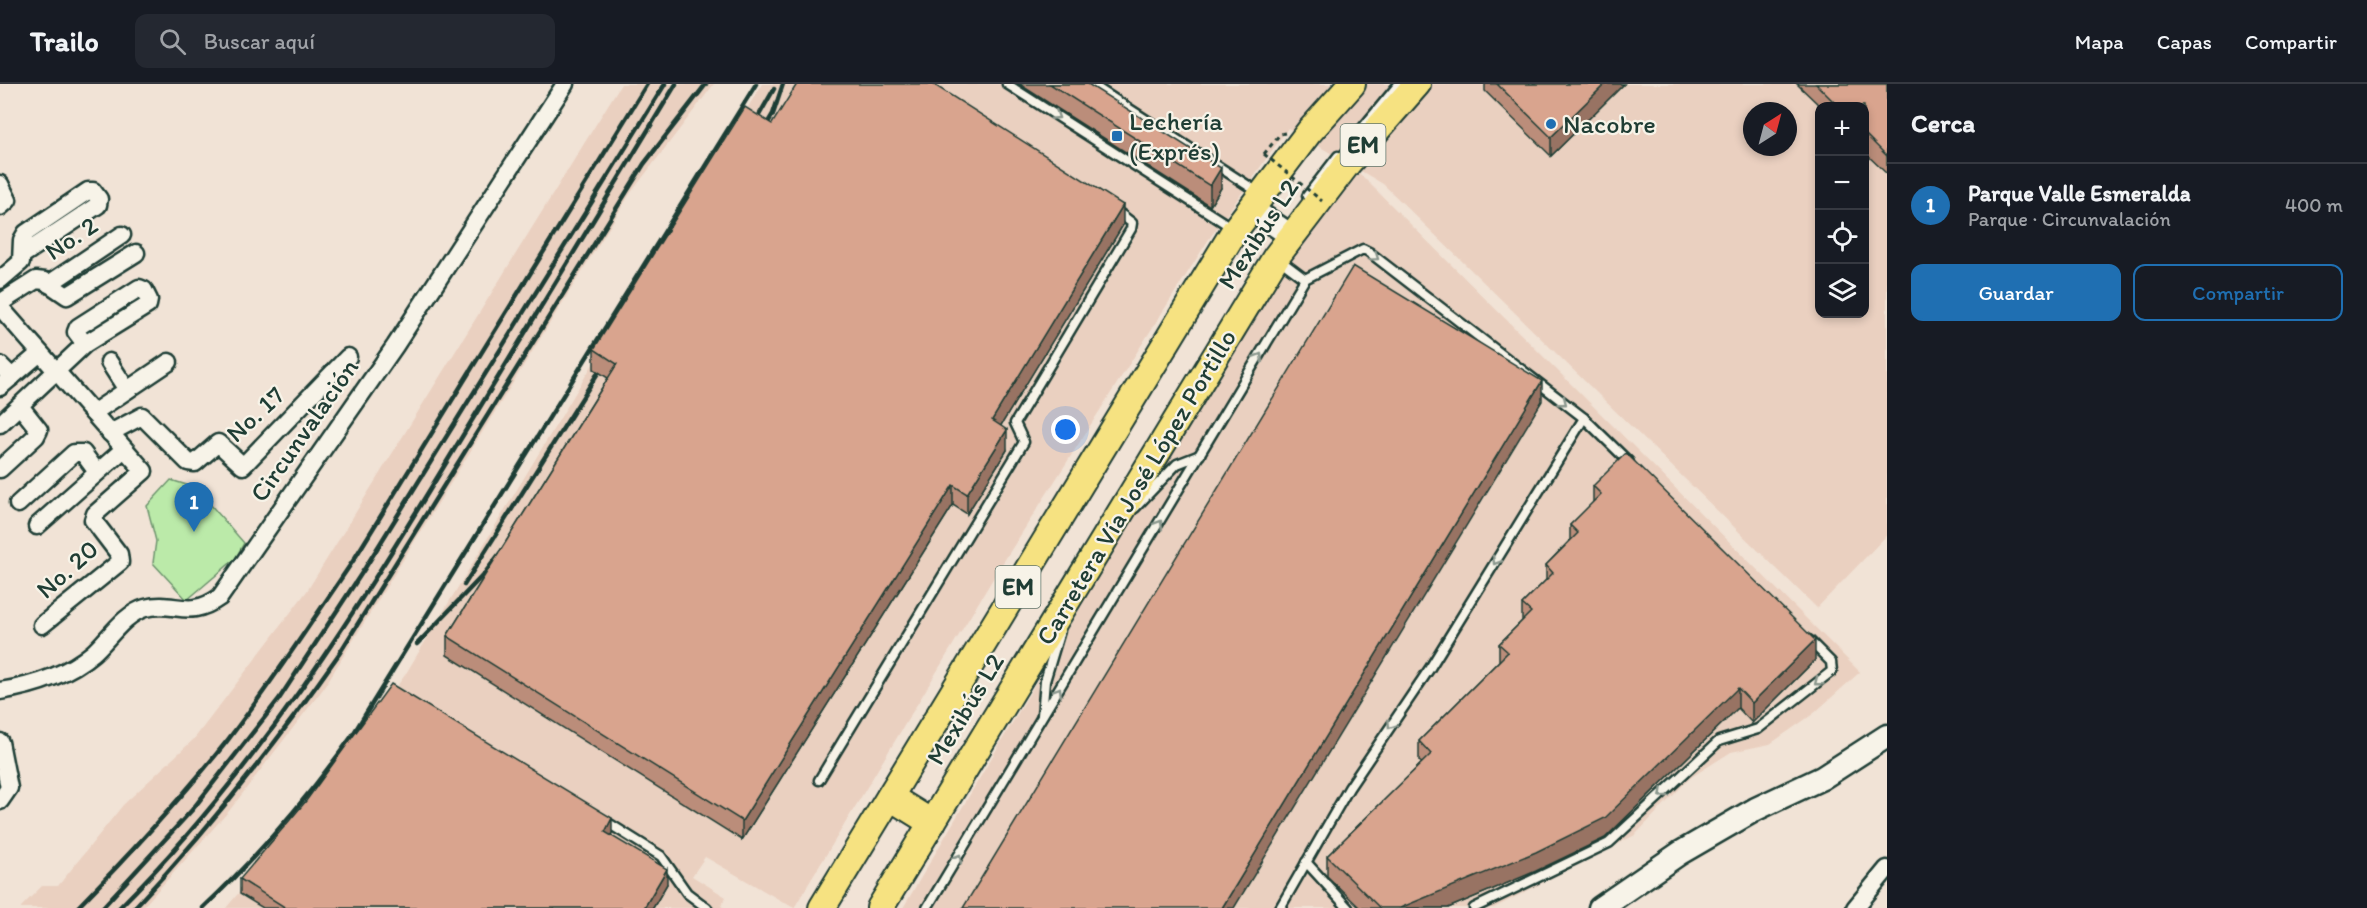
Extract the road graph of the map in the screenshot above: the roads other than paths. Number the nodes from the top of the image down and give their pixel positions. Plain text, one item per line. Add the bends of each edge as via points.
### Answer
1 (565, 84) edge
2 (1007, 84) edge
3 (1091, 84) edge
4 (1352, 84) edge
5 (1361, 84) edge
6 (1399, 84) edge
7 (1417, 84) edge
8 (1354, 137) dead end
9 (1346, 146) dead end
10 (0, 184) edge
11 (1303, 201) dead end
12 (0, 207) edge
13 (1110, 207) edge
14 (1251, 214) junction
15 (1288, 228) junction
16 (122, 235) dead end
17 (136, 253) dead end
18 (24, 254) junction
19 (1276, 257) junction
20 (1305, 279) junction
21 (0, 280) edge
22 (49, 284) junction
23 (0, 305) edge
24 (85, 344) dead end
25 (40, 352) junction
26 (348, 357) dead end
27 (109, 362) dead end
28 (169, 362) dead end
29 (57, 372) junction
30 (4, 377) edge
31 (127, 390) junction
32 (20, 406) junction
33 (93, 413) junction
34 (1584, 418) junction
35 (0, 424) edge
36 (110, 433) junction
37 (124, 449) junction
38 (1200, 455) junction
39 (0, 469) edge
40 (1635, 469) edge
41 (97, 472) junction
42 (18, 504) dead end
43 (37, 526) dead end
44 (1108, 533) junction
45 (1068, 598) junction
46 (42, 624) dead end
47 (1806, 637) edge
48 (0, 691) edge
49 (1042, 718) junction
50 (1887, 736) edge
51 (0, 742) edge
52 (819, 780) dead end
53 (0, 801) edge
54 (897, 801) junction
55 (601, 819) edge
56 (928, 821) junction
57 (881, 831) dead end
58 (904, 848) dead end
59 (1306, 862) junction
60 (1887, 869) edge
61 (1601, 907) edge
62 (707, 908) edge
63 (822, 908) edge
64 (833, 908) edge
65 (880, 908) edge
66 (927, 908) edge
67 (1280, 908) edge
68 (1348, 908) edge
69 (1474, 908) edge
70 (1855, 908) edge

1 - 48 street, Circunvalación via 395,346 220,597 193,610 145,608 133,614 91,654 61,673 26,687
2 -> 14 lane
3 - 14 lane
4 - 14 main road, Carretera Vía José López Portillo / EM
5 - 14 lane, Mexibús L2
6 - 8 lane
7 - 15 main road, Carretera Vía José López Portillo / EM
9 - 11 lane, Mexibús L2
10 - 12 street via 8,200
13 - 52 lane via 1129,219 1131,229 1015,423 1024,442
14 - 15 main road
14 - 54 main road, Carretera Vía José López Portillo / EM
15 - 19 main road, Carretera Vía José López Portillo / EM
15 - 56 lane, Mexibús L2
16 - 22 street, No. 2
17 - 22 street, No. 2 via 67,296
18 - 18 street via 22,240 26,233 93,191 98,205
18 - 21 street via 21,262
19 - 20 lane
19 - 44 main road, Carretera Vía José López Portillo / EM
20 -> 34 lane via 1363,249 1370,252
38 -> 20 lane
22 - 23 street, No. 2 via 36,280
23 - 25 street
24 - 29 street
25 - 29 street
25 - 30 street
26 - 36 street, No. 17 via 243,466 218,443 195,463 188,462 142,416
27 - 31 street
28 - 31 street
29 - 32 street
29 - 33 street
31 - 33 street
32 - 35 street
32 - 39 street via 39,430
33 - 36 street
34 - 40 lane
34 -> 59 lane
36 - 37 street
37 - 41 street
37 - 46 street, No. 20 via 144,471 93,520 119,554 120,562
38 - 44 lane via 1177,464
49 -> 38 lane
41 - 42 street via 82,453 74,453
41 - 43 street
44 - 45 main road, Carretera Vía José López Portillo / EM
45 - 49 lane via 1045,681
45 - 56 main road, Carretera Vía José López Portillo / EM
47 -> 69 lane via 1831,662 1832,671 1758,729 1719,741 1609,843
66 -> 49 lane
50 - 61 main road via 1822,778 1756,809 1680,853
51 - 53 street via 9,788
54 - 56 main road
54 - 63 main road, Carretera Vía José López Portillo / EM
55 - 62 lane via 661,856 687,893
56 - 58 lane, Mexibús L2
56 - 65 main road, Carretera Vía José López Portillo / EM
57 - 64 lane
59 - 67 lane
59 - 68 lane
60 - 70 street

